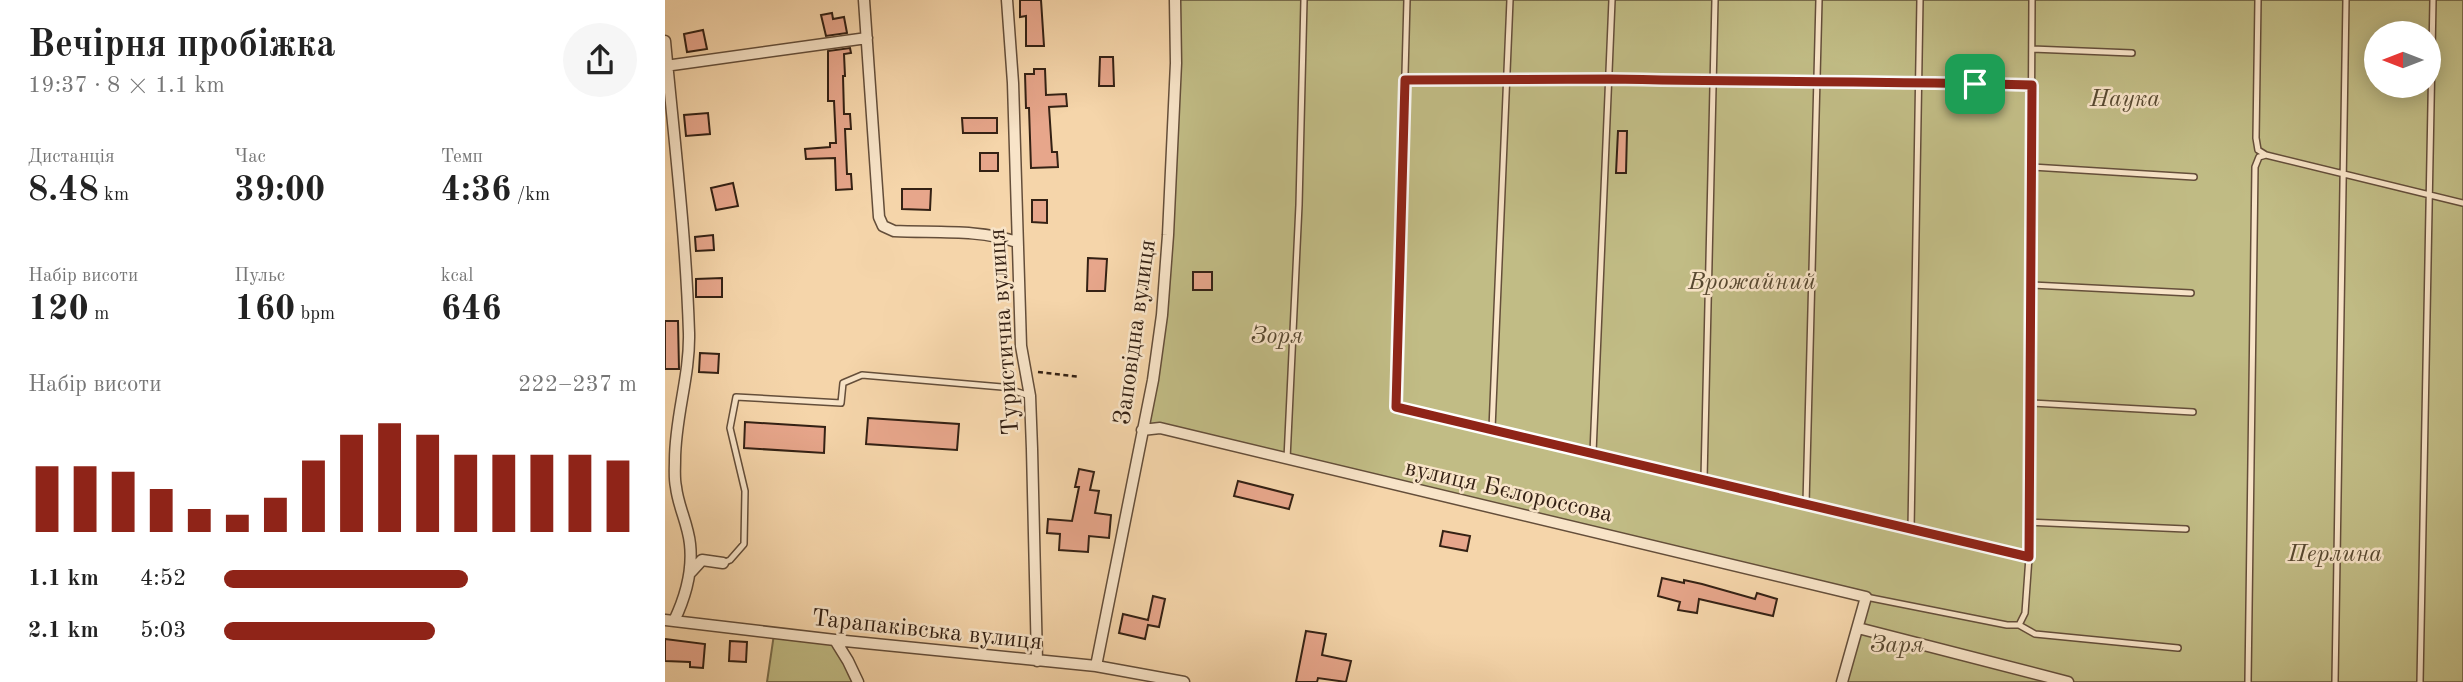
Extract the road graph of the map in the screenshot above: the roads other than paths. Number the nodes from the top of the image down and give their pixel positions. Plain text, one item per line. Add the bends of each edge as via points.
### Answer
1 (864, 0) edge
2 (1007, 0) edge
3 (1175, 0) edge
4 (1304, 0) edge
5 (1407, 0) edge
6 (1510, 0) edge
7 (1612, 0) edge
8 (1715, 0) edge
9 (1819, 0) edge
10 (1920, 0) edge
11 (2032, 0) edge
12 (2258, 0) edge
13 (2346, 0) edge
14 (2433, 0) edge
15 (867, 38) junction
16 (665, 41) edge
17 (2032, 49) junction
18 (2132, 53) dead end
19 (666, 66) edge
20 (1508, 79) junction
21 (1610, 79) junction
22 (1405, 80) junction
23 (1818, 80) junction
24 (1713, 82) junction
25 (1918, 82) junction
26 (2032, 85) junction
27 (2266, 155) junction
28 (2031, 167) junction
29 (2342, 172) junction
30 (2194, 177) dead end
31 (2430, 194) junction
32 (2463, 203) edge
33 (1017, 242) junction
34 (2031, 285) junction
35 (2191, 293) dead end
36 (1030, 396) junction
37 (2030, 402) junction
38 (2193, 412) dead end
39 (1492, 429) junction
40 (1142, 430) junction
41 (1593, 453) junction
42 (1287, 459) junction
43 (1703, 479) junction
44 (1806, 504) junction
45 (2029, 522) junction
46 (1911, 529) junction
47 (2186, 529) dead end
48 (2029, 557) junction
49 (723, 563) joint
50 (691, 572) junction
51 (1867, 597) junction
52 (670, 620) edge
53 (2019, 625) junction
54 (1858, 628) junction
55 (835, 640) junction
56 (2178, 648) dead end
57 (1037, 662) junction
58 (1096, 666) junction
59 (1132, 677) edge
60 (858, 682) edge
61 (1184, 682) edge
62 (1842, 682) edge
63 (2069, 682) edge
64 (2248, 682) edge
65 (2335, 682) edge
66 (2420, 682) edge

1 - 15 street
2 - 33 street, Туристична вулиця
3 - 40 street, Заповідна вулиця via 1176,63 1162,315
4 - 42 lane
5 - 22 lane
6 - 20 lane
7 - 21 lane
8 - 24 lane
9 - 23 lane
10 - 25 lane
11 - 17 lane
12 - 27 lane via 2256,138 2258,150
13 - 29 lane
14 - 31 lane
15 - 19 street
15 - 33 street via 883,226 894,231 985,235
16 - 19 street
17 - 18 lane
17 - 26 lane
19 - 50 street via 689,335 675,437 675,486 690,544
20 - 21 lane
20 - 22 lane
20 - 39 lane
21 - 24 lane
21 - 41 lane
22 - 39 lane via 1396,407
23 - 24 lane
23 - 25 lane
23 - 44 lane
24 - 43 lane
25 - 26 lane
25 - 46 lane
26 - 28 lane
27 - 29 lane
27 - 64 lane via 2259,157 2256,167
28 - 30 lane
28 - 34 lane
29 - 31 lane
29 - 65 lane
31 - 32 lane
31 - 66 lane
33 - 36 street, Туристична вулиця via 1021,346
34 - 35 lane
34 - 37 lane
36 - 49 lane via 1002,387 862,375 843,383 841,403 736,397 730,428 745,491 744,544
36 - 57 street, Туристична вулиця
37 - 38 lane
37 - 45 lane
39 - 41 lane
40 - 42 street, вулиця Бєлороссова via 1160,428
40 - 58 street, Заповідна вулиця
41 - 43 lane
42 - 51 street, вулиця Бєлороссова
43 - 44 lane
44 - 46 lane
45 - 47 lane
45 - 48 lane
46 - 48 lane
48 - 53 lane via 2025,613
49 - 50 street via 702,560
50 - 52 street via 684,601
51 - 53 lane
51 - 54 street
52 - 55 street, Тарапаківська вулиця
53 - 56 lane via 2035,634
54 - 62 street
54 - 63 street
55 - 57 street, Тарапаківська вулиця
55 - 60 street
57 - 58 street, Тарапаківська вулиця
58 - 59 street, Тарапаківська вулиця
59 - 61 street, Тарапаківська вулиця

